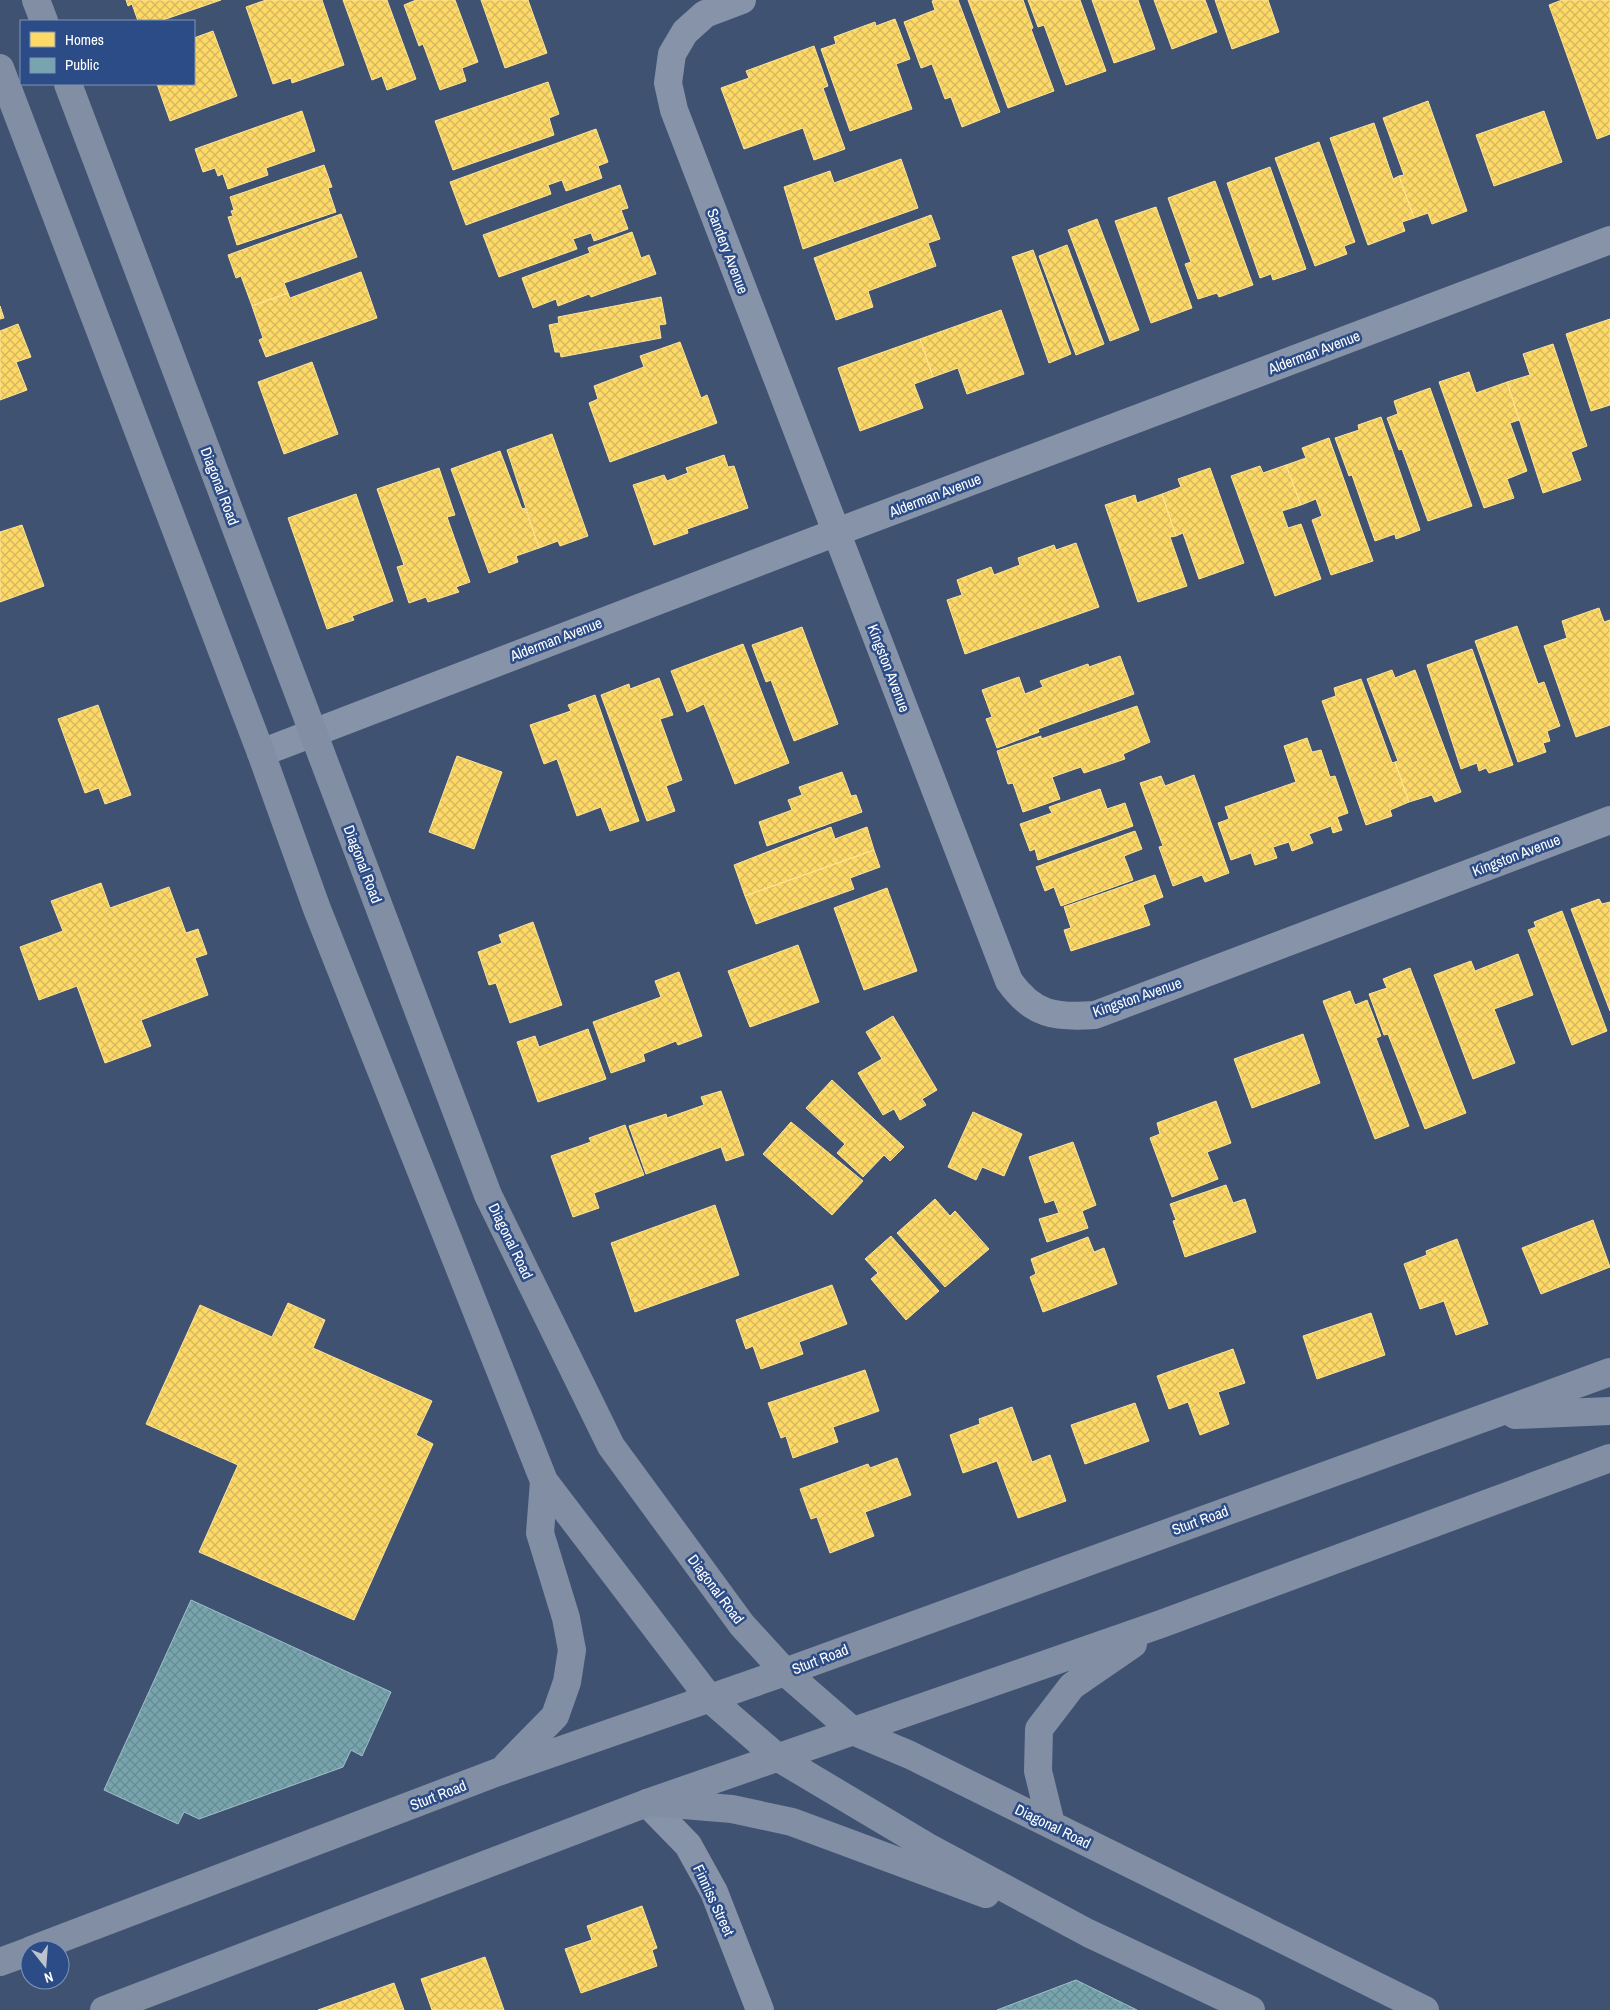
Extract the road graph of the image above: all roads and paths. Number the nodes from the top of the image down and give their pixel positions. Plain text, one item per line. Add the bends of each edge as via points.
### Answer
1 (36, 0) edge
2 (742, 0) edge
3 (44, 20) edge
4 (0, 68) edge
5 (68, 85) edge
6 (1610, 240) edge
7 (836, 532) junction
8 (313, 732) junction
9 (261, 753) junction
10 (1610, 820) edge
11 (1610, 1372) edge
12 (1610, 1410) edge
13 (1486, 1417) junction
14 (1610, 1458) edge
15 (544, 1481) junction
16 (1161, 1624) junction
17 (786, 1672) junction
18 (710, 1698) junction
19 (853, 1731) junction
20 (777, 1757) junction
21 (498, 1772) junction
22 (647, 1802) junction
23 (1050, 1824) junction
24 (1088, 1933) junction
25 (57, 1940) edge
26 (20, 1954) edge
27 (0, 1962) edge
28 (104, 2010) edge
29 (760, 2010) edge
30 (1251, 2010) edge
31 (1424, 2010) edge

1 - 3 main road
2 - 7 street, Sandery Avenue via 705,14 685,32 672,54 668,84 674,110
4 - 9 main road
5 - 8 main road, Diagonal Road
6 - 7 street, Alderman Avenue
7 - 8 street, Alderman Avenue
7 - 10 street, Kingston Avenue via 1009,981 1021,998 1040,1010 1066,1017 1095,1015
8 - 9 street, Alderman Avenue
8 - 17 main road, Diagonal Road via 488,1195 610,1446 742,1625
9 - 15 main road via 317,909
11 - 13 main road, Sturt Road
12 - 13 main road
13 - 17 main road, Sturt Road
14 - 16 main road
15 - 18 main road
15 - 21 main road via 540,1533 566,1618 571,1658 556,1716
16 - 19 main road
16 - 23 main road via 1072,1686 1039,1729 1038,1771
17 - 18 main road, Sturt Road
17 - 19 main road, Diagonal Road
18 - 20 main road
18 - 21 main road, Sturt Road
19 - 20 main road
19 - 23 main road, Diagonal Road via 910,1755
20 - 22 main road
20 - 24 main road via 928,1847
21 - 25 main road, Sturt Road
22 - 24 main road via 732,1809 792,1822
22 - 28 main road
22 - 29 street, Finniss Street via 688,1846 714,1892
23 - 31 main road, Diagonal Road
24 - 30 main road
26 - 27 main road, Sturt Road

